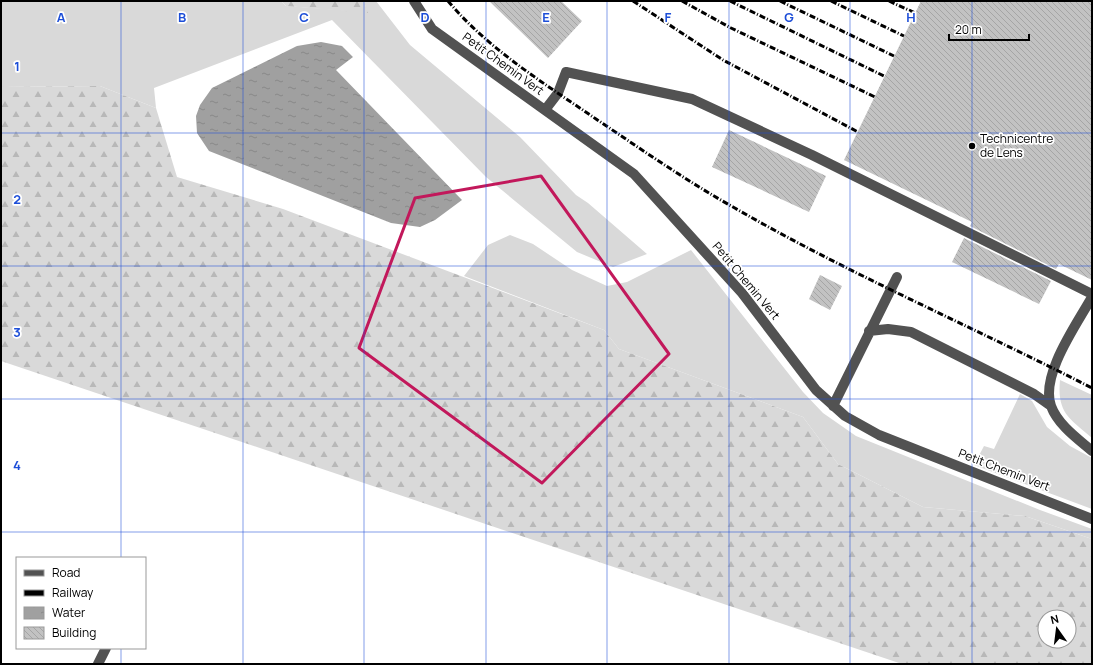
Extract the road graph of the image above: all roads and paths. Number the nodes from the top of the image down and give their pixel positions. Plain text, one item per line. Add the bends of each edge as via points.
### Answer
1 (414, 1) edge
2 (545, 110) junction
3 (897, 277) dead end
4 (1092, 294) edge
5 (1092, 297) edge
6 (869, 332) junction
7 (833, 406) junction
8 (1051, 406) junction
9 (1092, 451) edge
10 (1092, 519) edge
11 (106, 649) edge
12 (98, 664) edge

1 - 2 street, Petit Chemin Vert via 432,29
2 - 4 street via 558,93 566,72 692,99 812,155
2 - 7 street, Petit Chemin Vert via 634,174 742,293 816,390
3 - 6 street
5 - 8 street via 1052,368 1048,390
6 - 7 street
6 - 8 street via 888,329 910,332 1034,394
7 - 10 street, Petit Chemin Vert via 879,436
8 - 9 street via 1067,429
11 - 12 street

